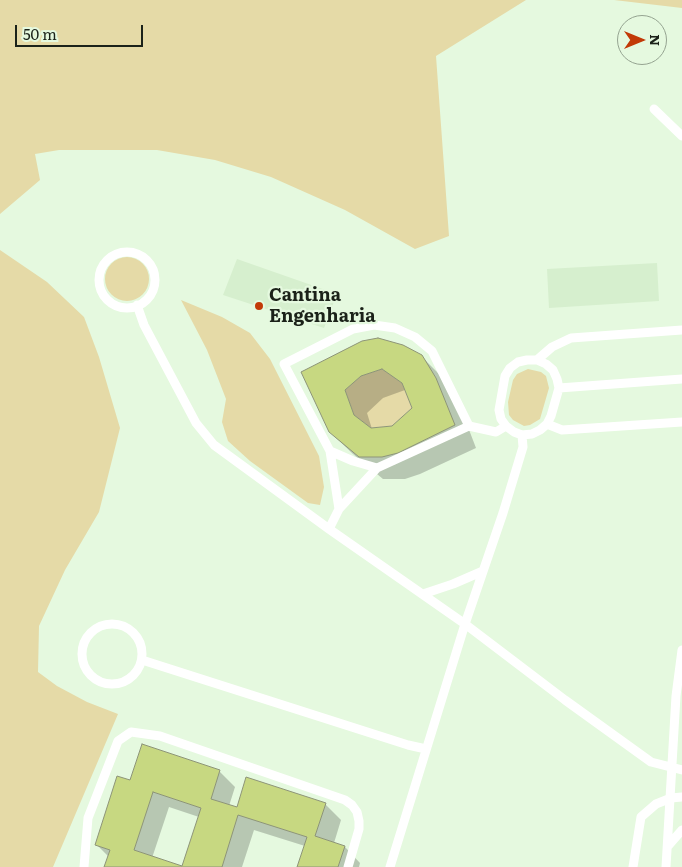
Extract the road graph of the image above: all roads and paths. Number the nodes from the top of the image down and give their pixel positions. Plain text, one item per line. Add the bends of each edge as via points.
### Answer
1 (654, 109) dead end
2 (682, 136) edge
3 (137, 305) junction
4 (682, 330) edge
5 (537, 360) junction
6 (682, 379) edge
7 (558, 388) junction
8 (682, 422) edge
9 (547, 424) junction
10 (469, 426) junction
11 (506, 426) junction
12 (522, 435) junction
13 (330, 451) junction
14 (377, 468) junction
15 (339, 509) junction
16 (328, 529) junction
17 (484, 571) junction
18 (423, 594) junction
19 (465, 624) junction
20 (682, 650) edge
21 (142, 660) junction
22 (426, 749) junction
23 (672, 768) junction
24 (682, 770) edge
25 (682, 797) edge
26 (671, 798) junction
27 (682, 830) edge
28 (668, 846) junction
29 (84, 867) edge
30 (348, 867) edge
31 (390, 867) edge
32 (633, 867) edge
33 (666, 867) edge

1 - 2 lane
3 - 3 lane via 151,295 154,273 144,258 136,254 116,255 103,266 99,279 101,289 113,304 122,308
3 - 16 lane via 144,325 196,423 214,445
4 - 5 lane via 571,338 552,347
5 - 7 lane via 553,370
5 - 11 lane via 518,362 505,376 499,410
6 - 7 lane
7 - 9 lane
8 - 9 lane via 562,430
9 - 12 lane via 532,434
10 - 11 lane via 496,432
10 - 13 lane via 432,351 416,337 395,328 374,325 352,329 284,364
10 - 14 lane
11 - 12 lane
12 - 17 lane via 523,447
13 - 14 lane
13 - 15 lane
14 - 15 lane
15 - 16 lane
16 - 18 lane
17 - 18 lane
17 - 19 lane
18 - 19 lane
19 - 22 lane
19 - 23 lane via 650,762
20 - 23 lane
21 - 21 lane via 137,636 120,624 99,627 84,643 84,664 89,673 103,683 118,684 128,679
21 - 22 lane
22 - 31 lane
23 - 24 lane
23 - 26 lane
25 - 26 lane
26 - 28 lane
26 - 32 lane via 656,804 641,817
27 - 28 lane
28 - 33 lane
29 - 30 lane via 88,818 118,741 131,732 160,736 345,800 357,812 359,820

